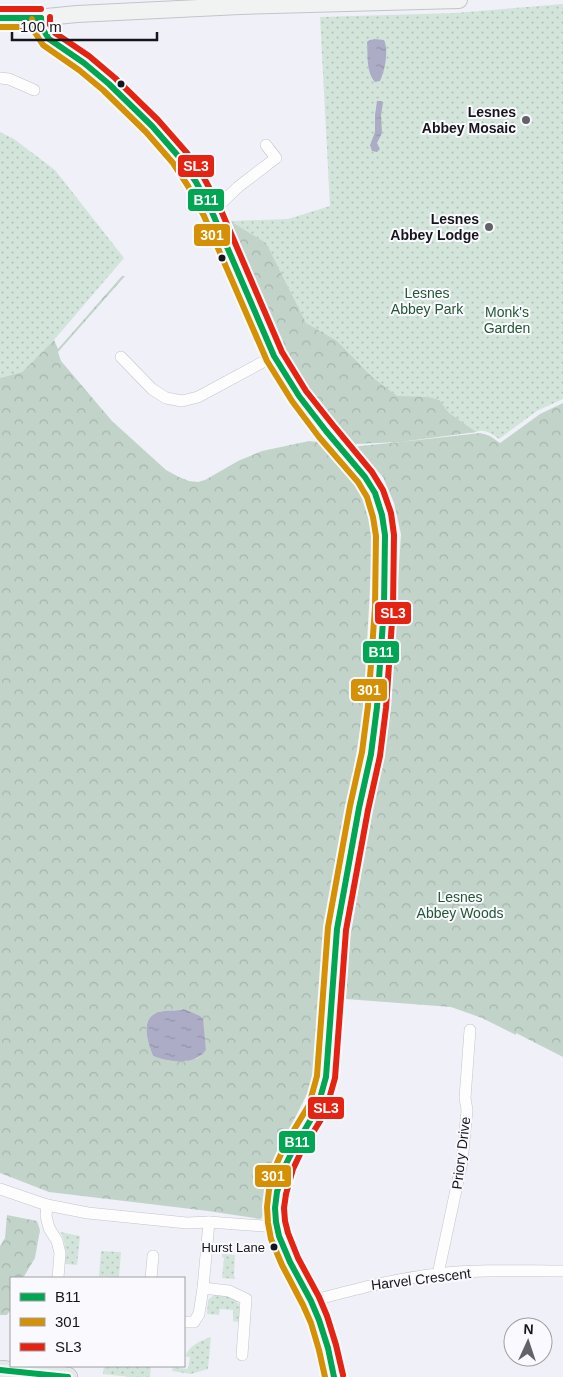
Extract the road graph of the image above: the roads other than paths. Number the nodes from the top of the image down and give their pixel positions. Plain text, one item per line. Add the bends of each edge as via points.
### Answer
1 (459, 0) edge
2 (305, 2) edge
3 (0, 18) edge
4 (41, 18) junction
5 (0, 78) edge
6 (34, 90) dead end
7 (266, 145) dead end
8 (212, 212) junction
9 (274, 356) junction
10 (121, 357) dead end
11 (470, 1030) dead end
12 (0, 1189) edge
13 (47, 1205) junction
14 (209, 1222) junction
15 (276, 1227) junction
16 (153, 1256) dead end
17 (563, 1271) edge
18 (438, 1274) junction
19 (58, 1277) edge
20 (151, 1277) edge
21 (203, 1288) junction
22 (311, 1301) junction
23 (185, 1322) edge
24 (242, 1355) dead end
25 (0, 1370) edge
26 (68, 1377) edge
27 (334, 1377) edge

1 - 2 main road
2 - 4 main road
3 - 4 main road
4 - 8 street via 42,28 49,39 109,84 162,137 196,182
5 - 6 street
7 - 8 street via 276,158
8 - 9 street
9 - 10 street via 198,397 182,401 166,398 152,390
9 - 15 street via 298,396 375,493 385,535 377,707 337,929 326,1077 316,1112 295,1144 282,1175 275,1206
11 - 18 street, Priory Drive via 462,1162
12 - 13 street
13 - 14 street via 88,1213 187,1223
13 - 19 street via 49,1228 60,1253
14 - 15 street
14 - 21 street
15 - 22 street
16 - 20 street
17 - 18 street, Harvel Crescent
18 - 22 street, Harvel Crescent via 368,1286
21 - 23 street via 199,1314 194,1322
21 - 24 street via 229,1291 246,1299
22 - 27 street via 325,1334
25 - 26 main road

